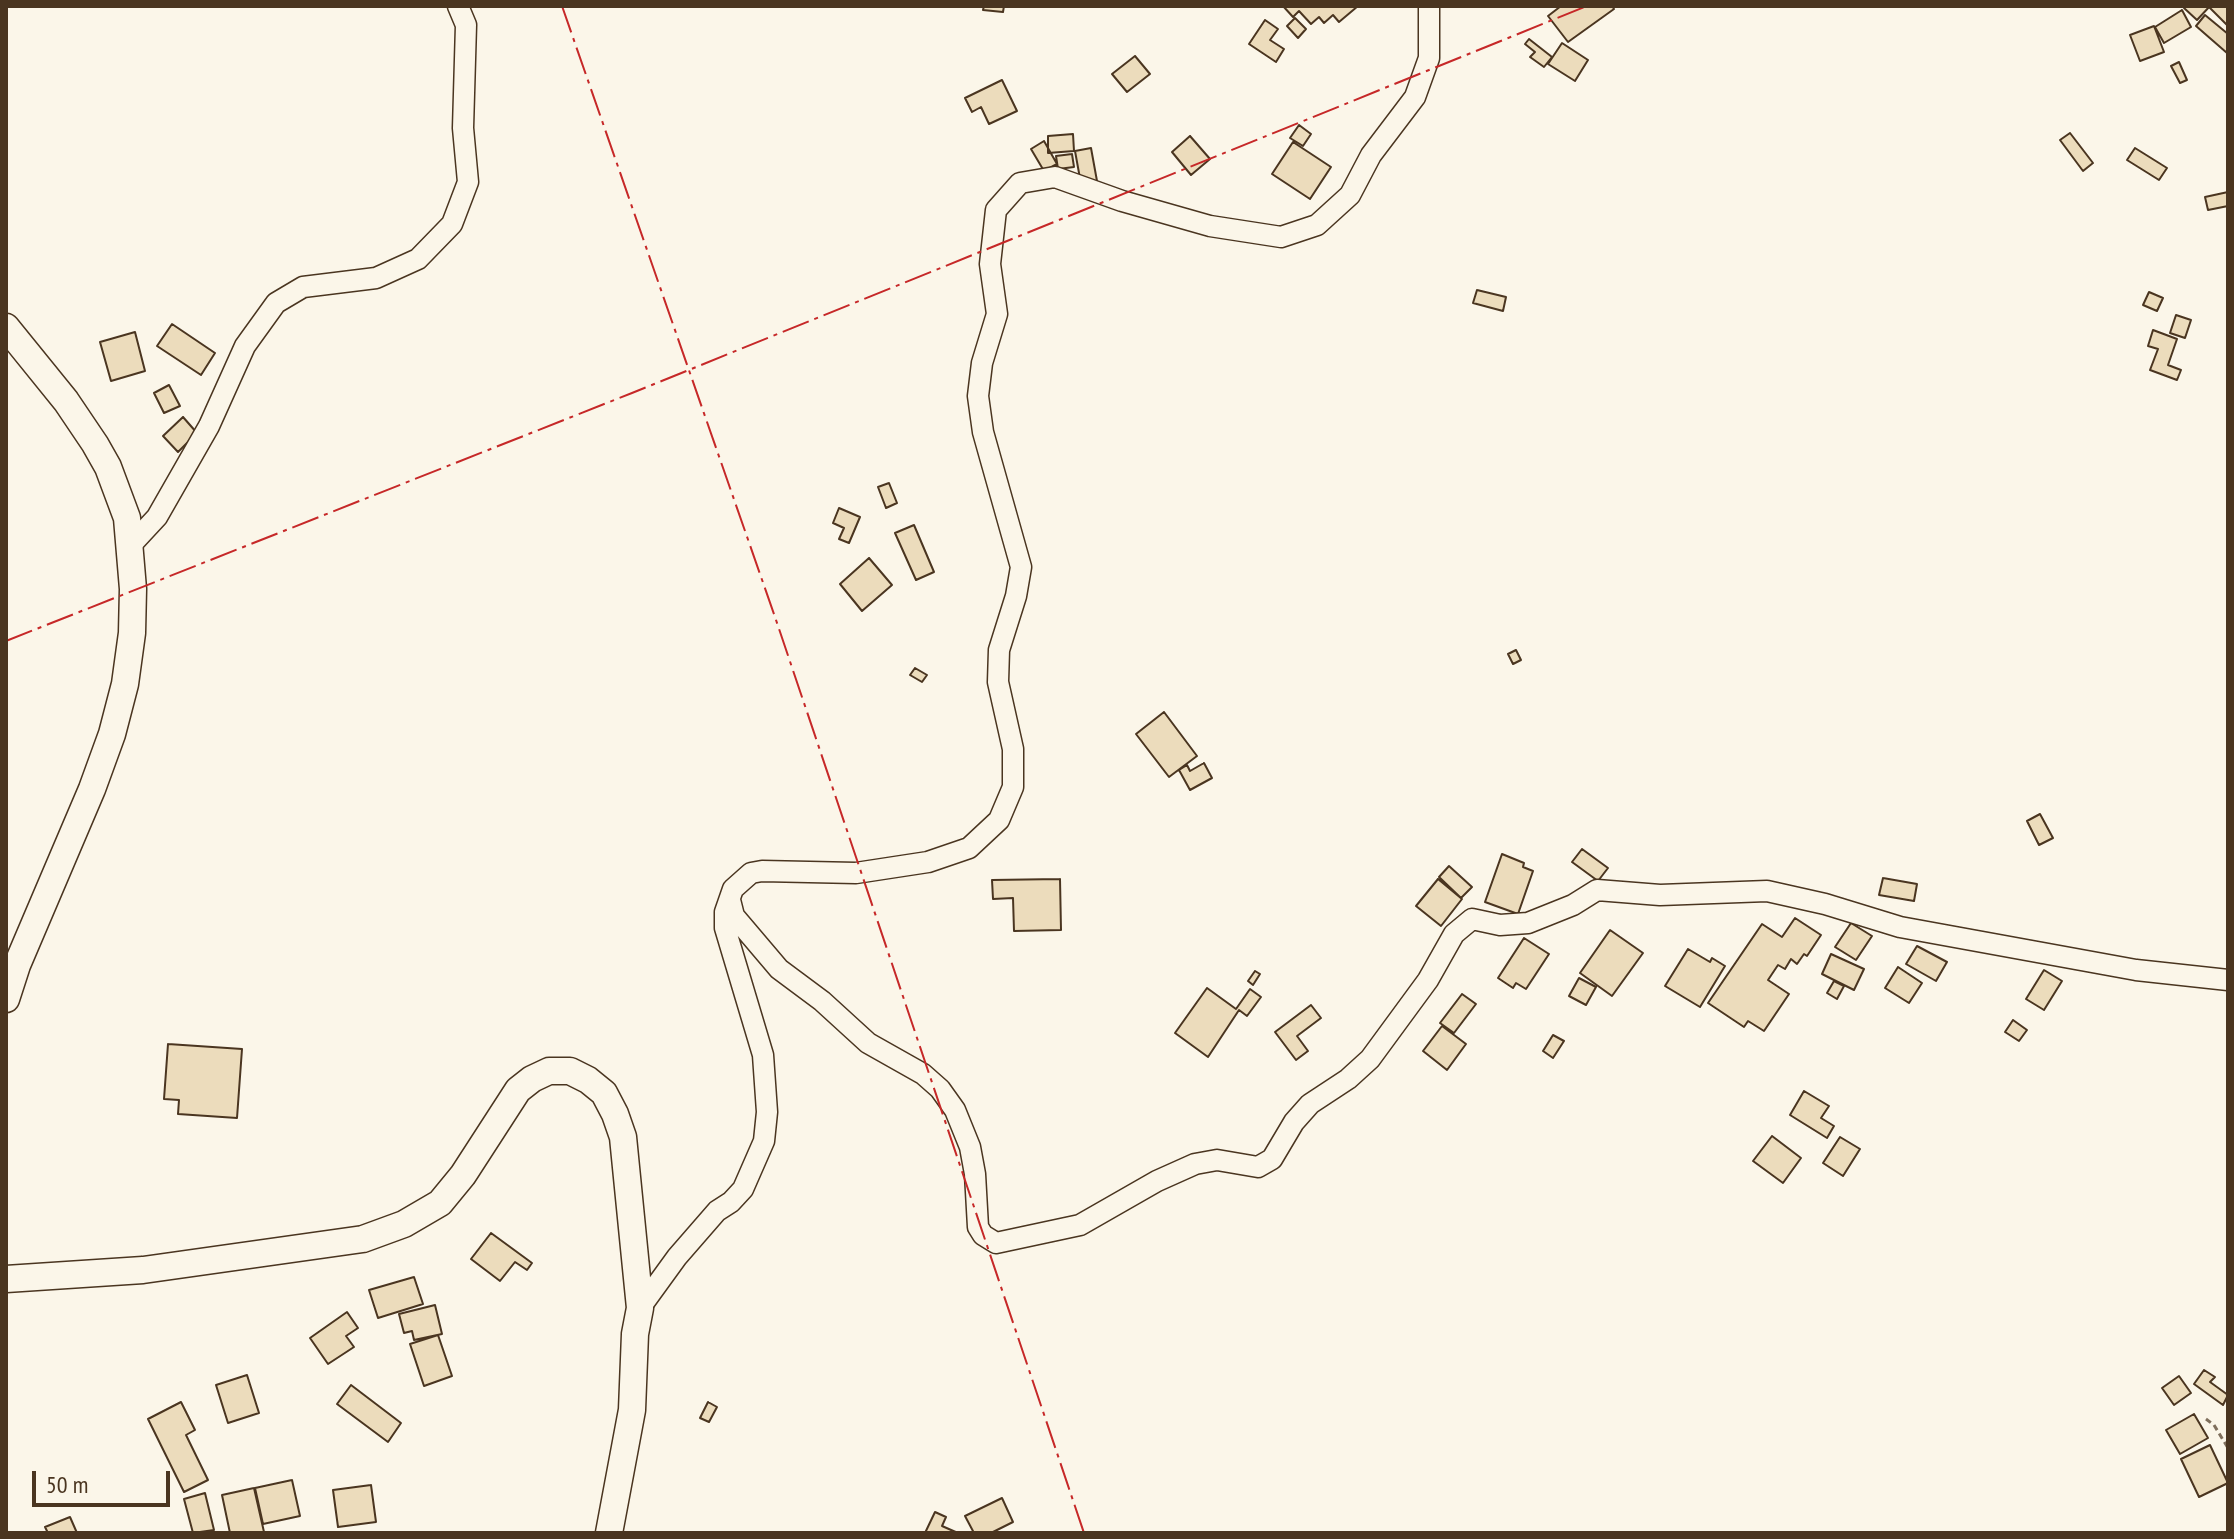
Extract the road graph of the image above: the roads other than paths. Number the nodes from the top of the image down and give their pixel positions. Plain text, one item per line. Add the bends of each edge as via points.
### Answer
1 (458, 6) edge
2 (1429, 6) edge
3 (6, 327) edge
4 (131, 545) junction
5 (729, 896) junction
6 (2228, 980) edge
7 (6, 999) edge
8 (6, 1279) edge
9 (640, 1308) junction
10 (609, 1533) edge

1 - 4 street via 466,25 463,128 468,182 452,224 418,259 376,278 303,287 276,303 245,346 209,426 157,517
2 - 5 street via 1429,58 1415,97 1371,155 1350,195 1317,225 1281,237 1210,226 1055,177 1020,183 996,210 990,264 997,314 978,396 1021,567 999,650 998,682 1013,749 1013,787 999,820 969,848 928,862 856,873 751,873
3 - 4 main road via 95,444 119,494
4 - 7 main road via 132,633 112,734
5 - 6 street via 734,916 779,969 868,1043 940,1089 970,1147 978,1227 996,1243 1080,1225 1195,1164 1217,1160 1258,1167 1272,1159 1310,1104 1370,1059 1463,926 1472,919 1528,923 1597,890 1660,895 1767,891 1900,927 2136,970
5 - 9 street via 725,928 763,1055 764,1141 743,1189 697,1234
8 - 9 main road via 143,1270 377,1234 440,1203 518,1090 549,1071 570,1071 604,1093 623,1137
9 - 10 main road via 632,1410

